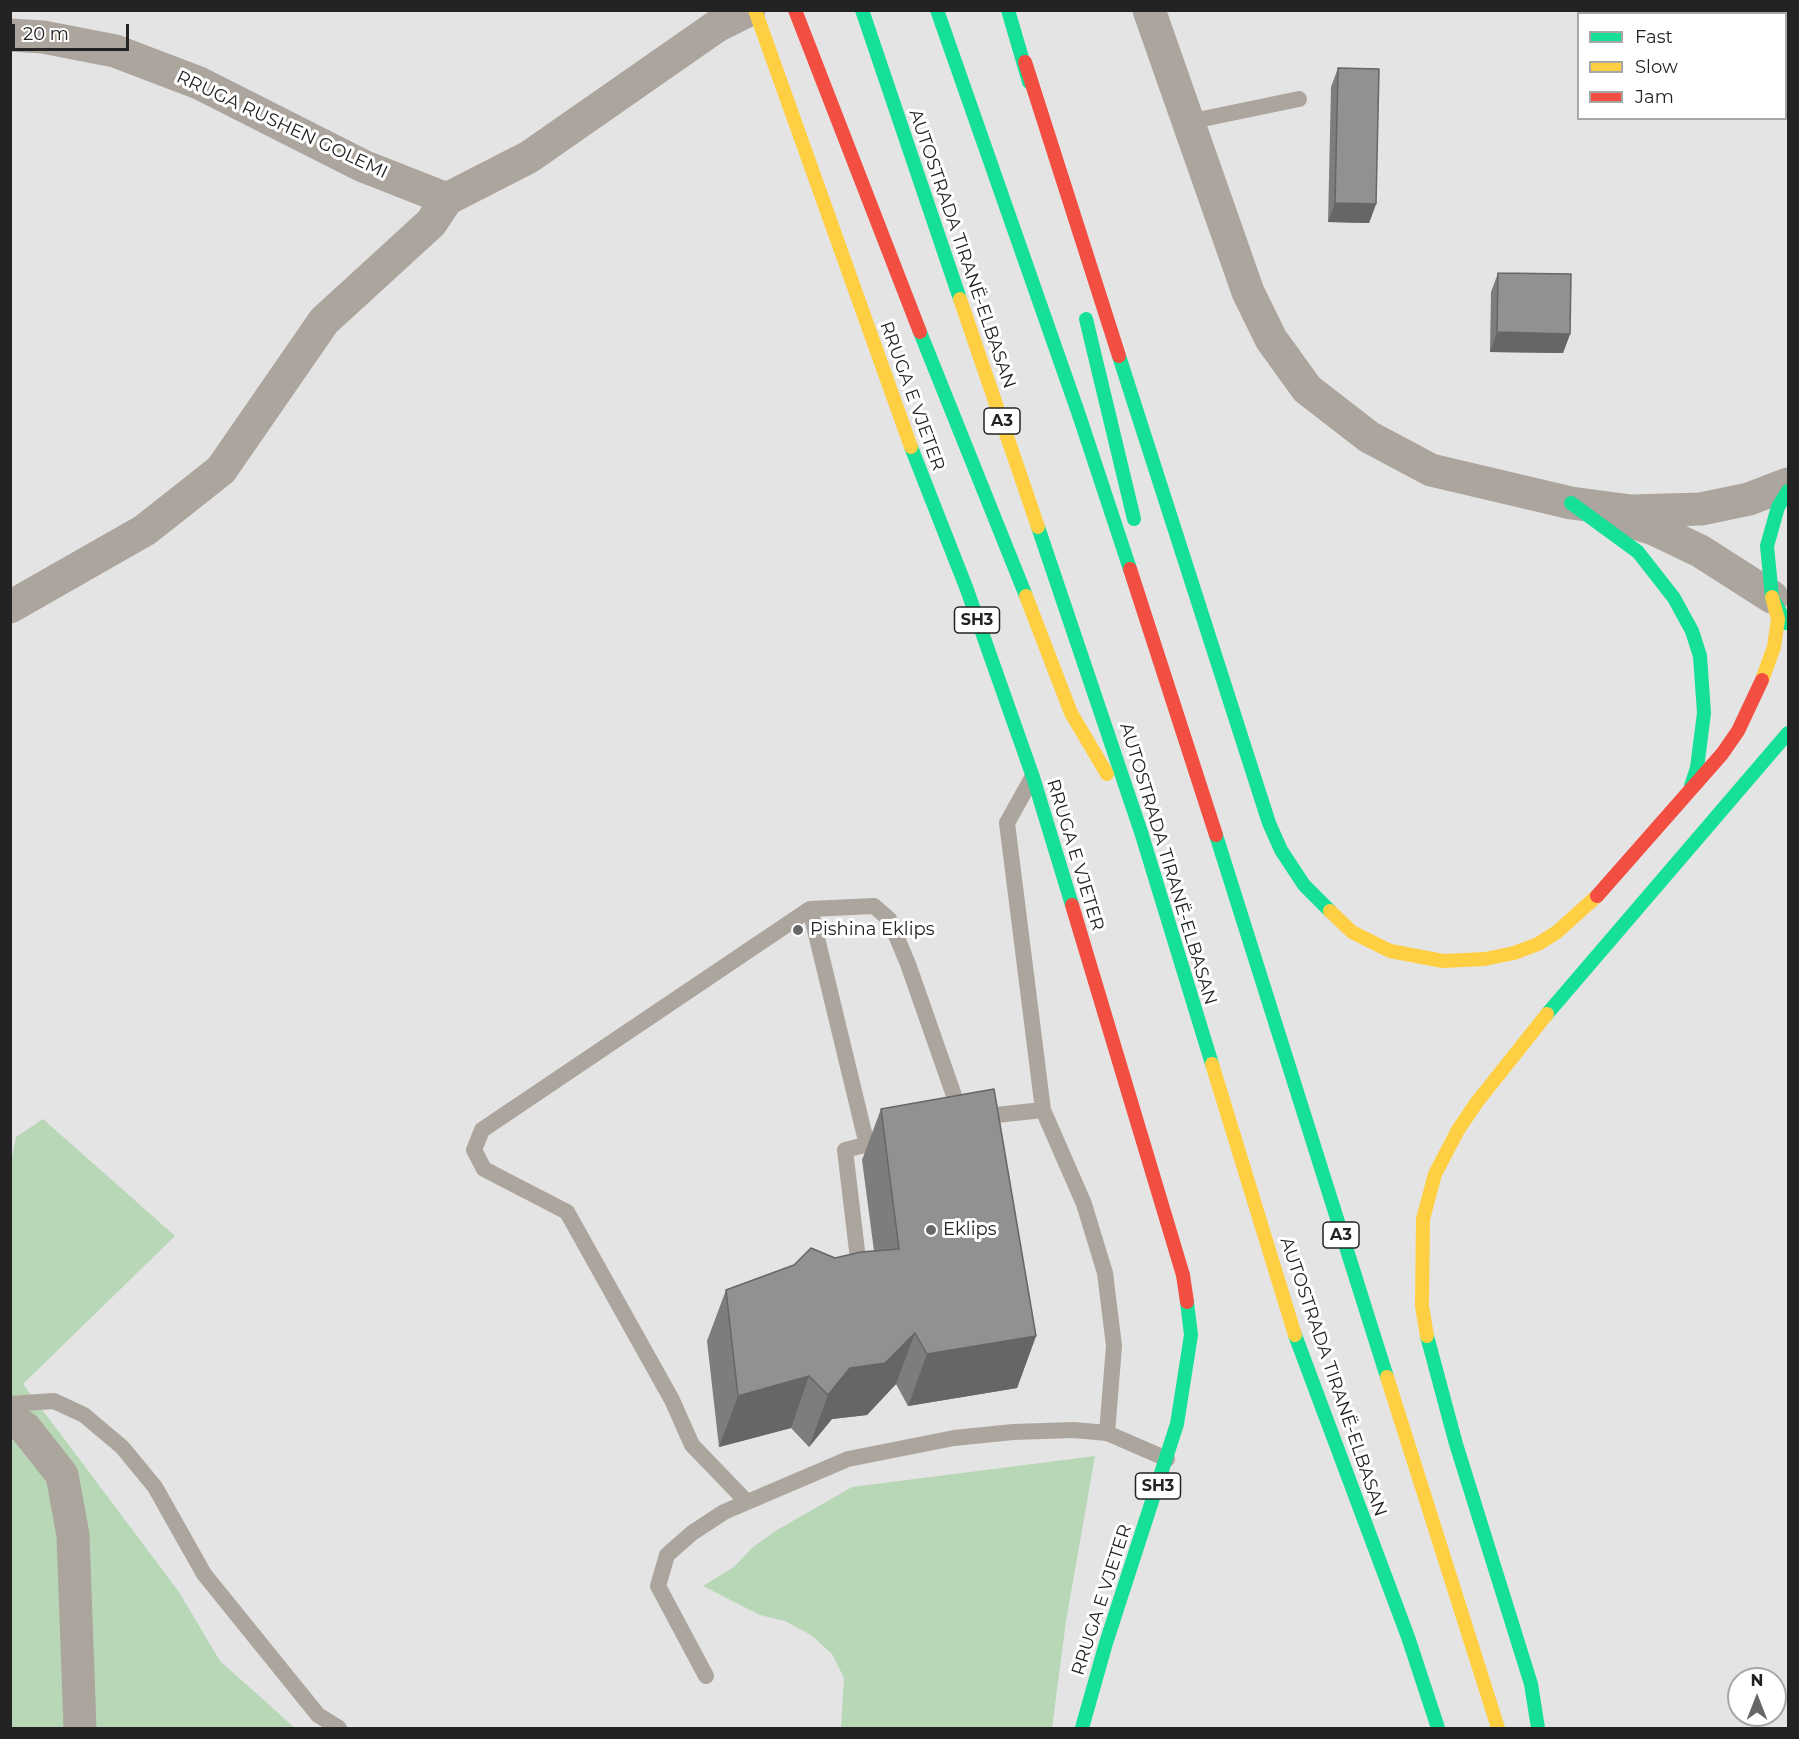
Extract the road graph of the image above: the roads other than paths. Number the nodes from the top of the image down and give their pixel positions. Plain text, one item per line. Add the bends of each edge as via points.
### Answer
1 (748, 10) edge
2 (755, 10) edge
3 (795, 10) edge
4 (862, 10) edge
5 (937, 10) edge
6 (1008, 10) edge
7 (1149, 10) edge
8 (14, 29) edge
9 (1025, 62) junction
10 (1299, 99) dead end
11 (1188, 122) junction
12 (447, 199) junction
13 (1069, 246) dead end
14 (1082, 303) dead end
15 (1788, 484) edge
16 (1788, 491) edge
17 (1570, 504) junction
18 (1137, 533) dead end
19 (1148, 579) dead end
20 (1772, 597) junction
21 (10, 607) edge
22 (1788, 627) edge
23 (1788, 733) edge
24 (1186, 740) junction
25 (1033, 777) junction
26 (1683, 798) junction
27 (1141, 832) junction
28 (810, 909) junction
29 (1043, 1110) junction
30 (977, 1117) junction
31 (955, 1123) edge
32 (900, 1136) edge
33 (867, 1144) junction
34 (862, 1291) edge
35 (10, 1404) edge
36 (10, 1418) edge
37 (1107, 1433) junction
38 (1167, 1459) junction
39 (747, 1502) junction
40 (706, 1676) dead end
41 (80, 1728) edge
42 (339, 1728) edge
43 (1083, 1728) edge
44 (1438, 1728) edge
45 (1498, 1728) edge
46 (1538, 1728) edge

1 - 12 street via 717,26 530,157
2 - 25 main road, RRUGA E VJETER / SH3
3 - 27 main road via 885,248 1071,713
4 - 27 main road, AUTOSTRADA TIRANË-ELBASAN / A3
5 - 24 main road, A3 via 1079,415
6 - 9 main road
7 - 11 street
8 - 12 street, RRUGA RUSHEN GOLEMI via 115,51 199,83 363,166
9 - 13 main road
9 - 26 main road via 1259,796 1281,850 1304,885 1336,920 1390,951 1443,961 1514,953 1538,945 1557,932 1600,894
10 - 11 lane
11 - 17 street via 1248,292 1271,339 1307,388 1369,437 1431,470
12 - 21 street via 431,223 324,321 221,470 145,530
14 - 18 main road
15 - 17 street via 1749,499 1678,511 1631,511
16 - 20 main road via 1778,507 1767,546
17 - 20 street via 1682,542
17 - 26 main road via 1638,552 1674,598 1692,632 1700,656 1704,713 1697,768
19 - 24 main road
20 - 22 main road
20 - 26 main road via 1778,626 1758,693 1722,754
23 - 46 main road via 1551,1009 1477,1102 1435,1174 1423,1219 1422,1306 1428,1341 1531,1684
24 - 45 main road, A3
25 - 29 lane via 1007,823
25 - 38 main road, RRUGA E VJETER / SH3 via 1183,1275 1191,1335 1185,1385
27 - 44 main road, AUTOSTRADA TIRANË-ELBASAN / A3 via 1292,1326
28 - 30 lane via 874,906 889,919 958,1107
28 - 33 lane
28 - 39 lane via 482,1130 474,1150 484,1169 567,1212 672,1400 692,1444
29 - 30 lane
29 - 37 lane via 1084,1204 1105,1273 1114,1346
30 - 31 lane
32 - 33 lane
33 - 34 lane via 845,1150
35 - 42 lane via 54,1401 84,1415 122,1447 155,1487 204,1574 318,1715
36 - 41 street via 25,1428 62,1475 73,1536
37 - 38 lane
37 - 39 lane via 1014,1432 891,1448 848,1459
38 - 43 main road, RRUGA E VJETER / SH3 via 1106,1643
39 - 40 lane via 692,1533 667,1555 658,1586

